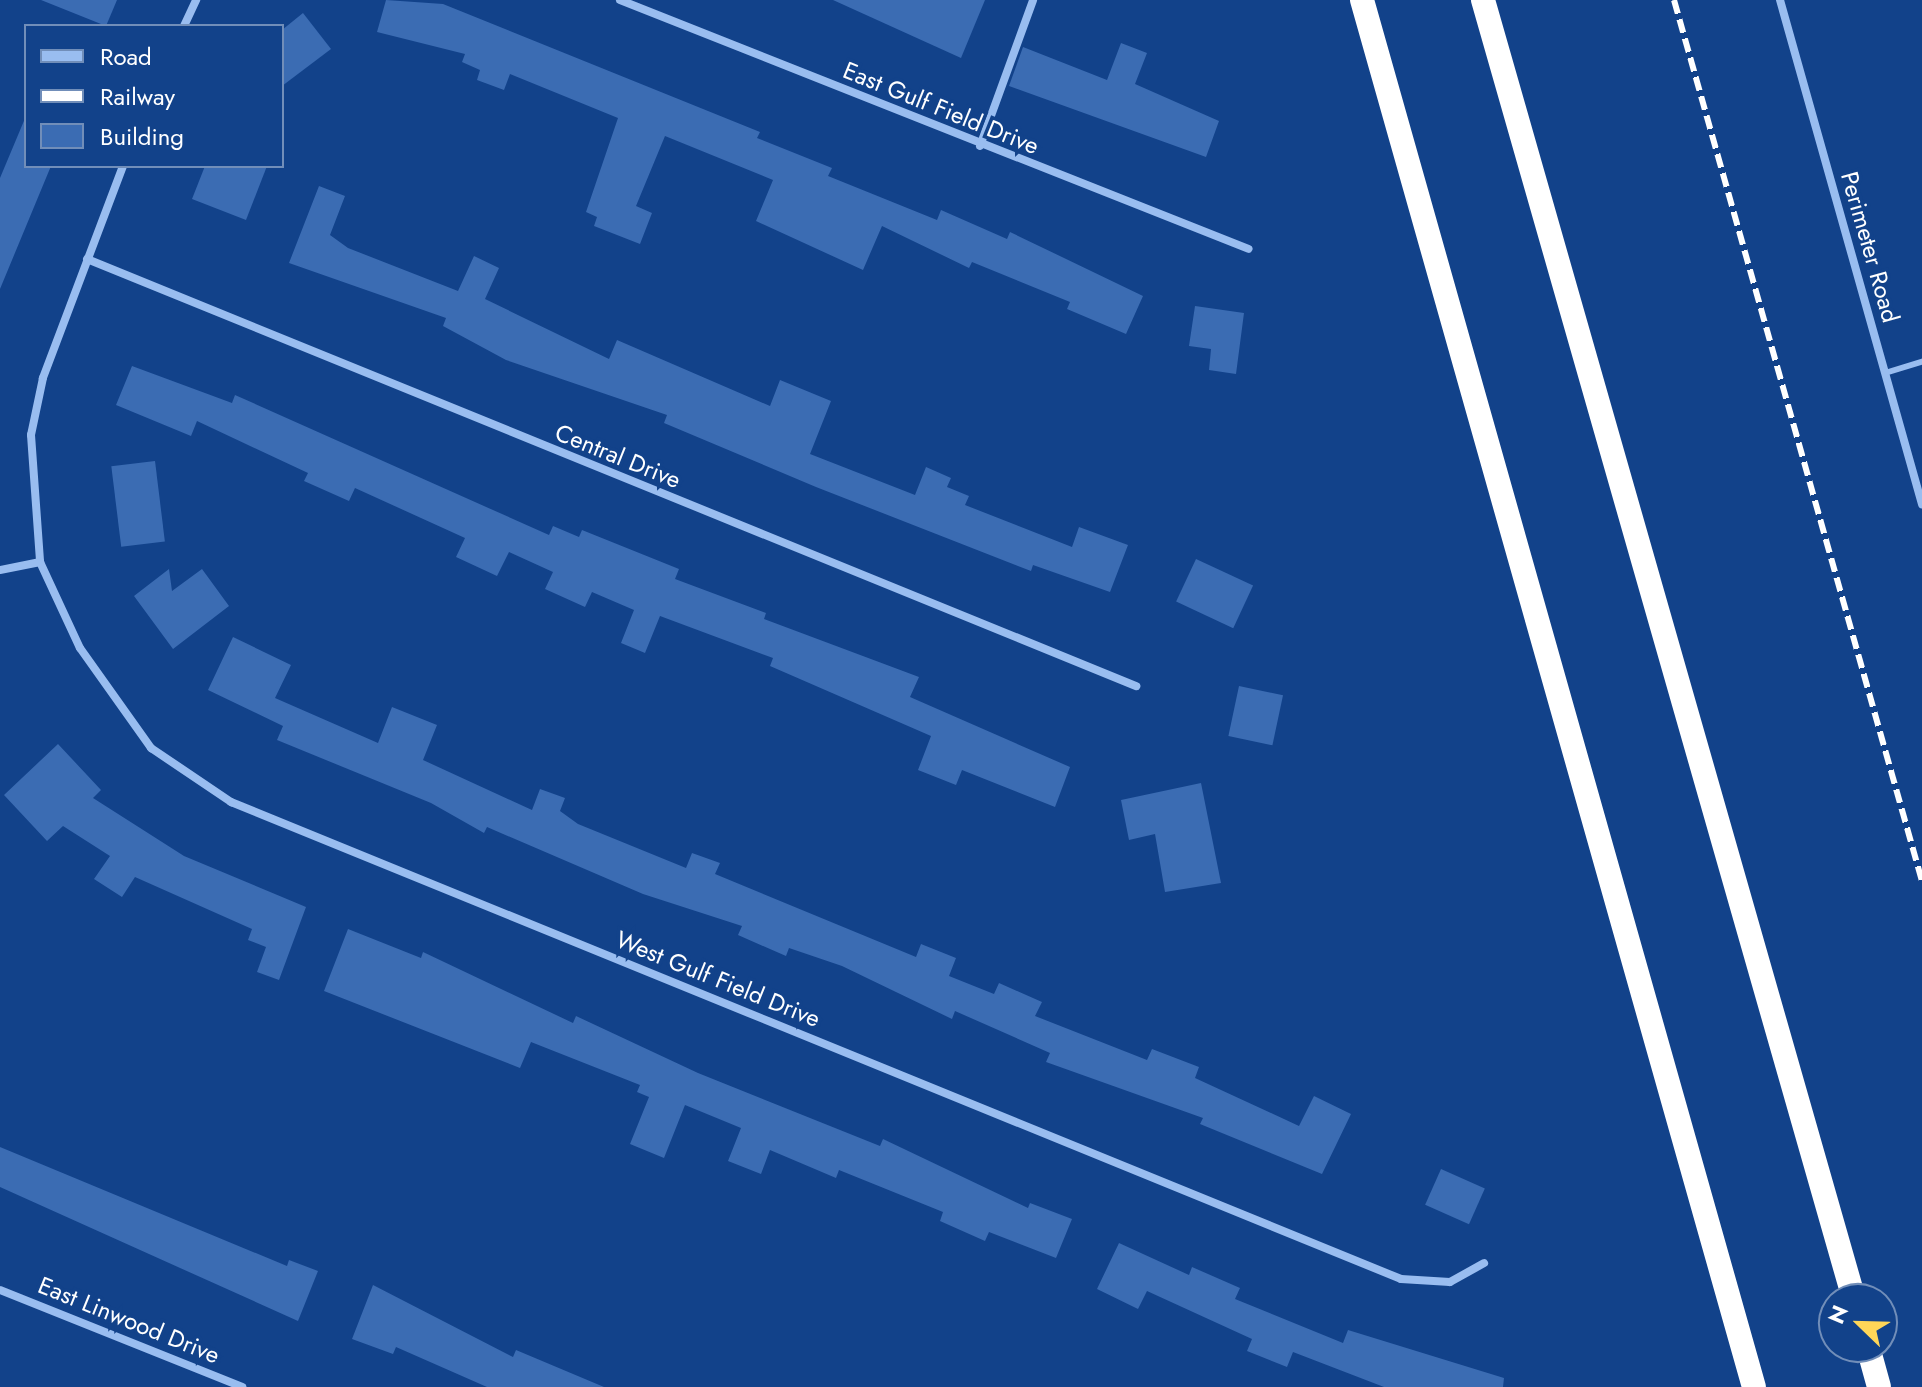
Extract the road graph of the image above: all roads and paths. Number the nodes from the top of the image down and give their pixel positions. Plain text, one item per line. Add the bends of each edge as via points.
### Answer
1 (196, 0) edge
2 (620, 0) edge
3 (1033, 0) edge
4 (1362, 0) edge
5 (1483, 0) edge
6 (1780, 0) edge
7 (185, 24) edge
8 (980, 146) junction
9 (122, 168) edge
10 (1249, 249) dead end
11 (87, 259) junction
12 (1922, 362) edge
13 (1885, 373) junction
14 (1922, 504) edge
15 (40, 562) junction
16 (0, 570) edge
17 (1136, 686) dead end
18 (1484, 1263) dead end
19 (1849, 1283) edge
20 (0, 1290) edge
21 (1872, 1363) edge
22 (242, 1387) edge
23 (1754, 1387) edge
24 (1879, 1387) edge

1 - 7 street
2 - 8 street, East Gulf Field Drive
3 - 8 street
4 - 23 highway
5 - 19 highway
6 - 13 street, Perimeter Road
8 - 10 street, East Gulf Field Drive
9 - 11 street
11 - 15 street via 43,378 31,435
11 - 17 street, Central Drive
12 - 13 lane
13 - 14 street, Perimeter Road
15 - 16 street
15 - 18 street, West Gulf Field Drive via 80,648 151,748 231,802 1401,1279 1450,1282
20 - 22 street, East Linwood Drive
21 - 24 highway

